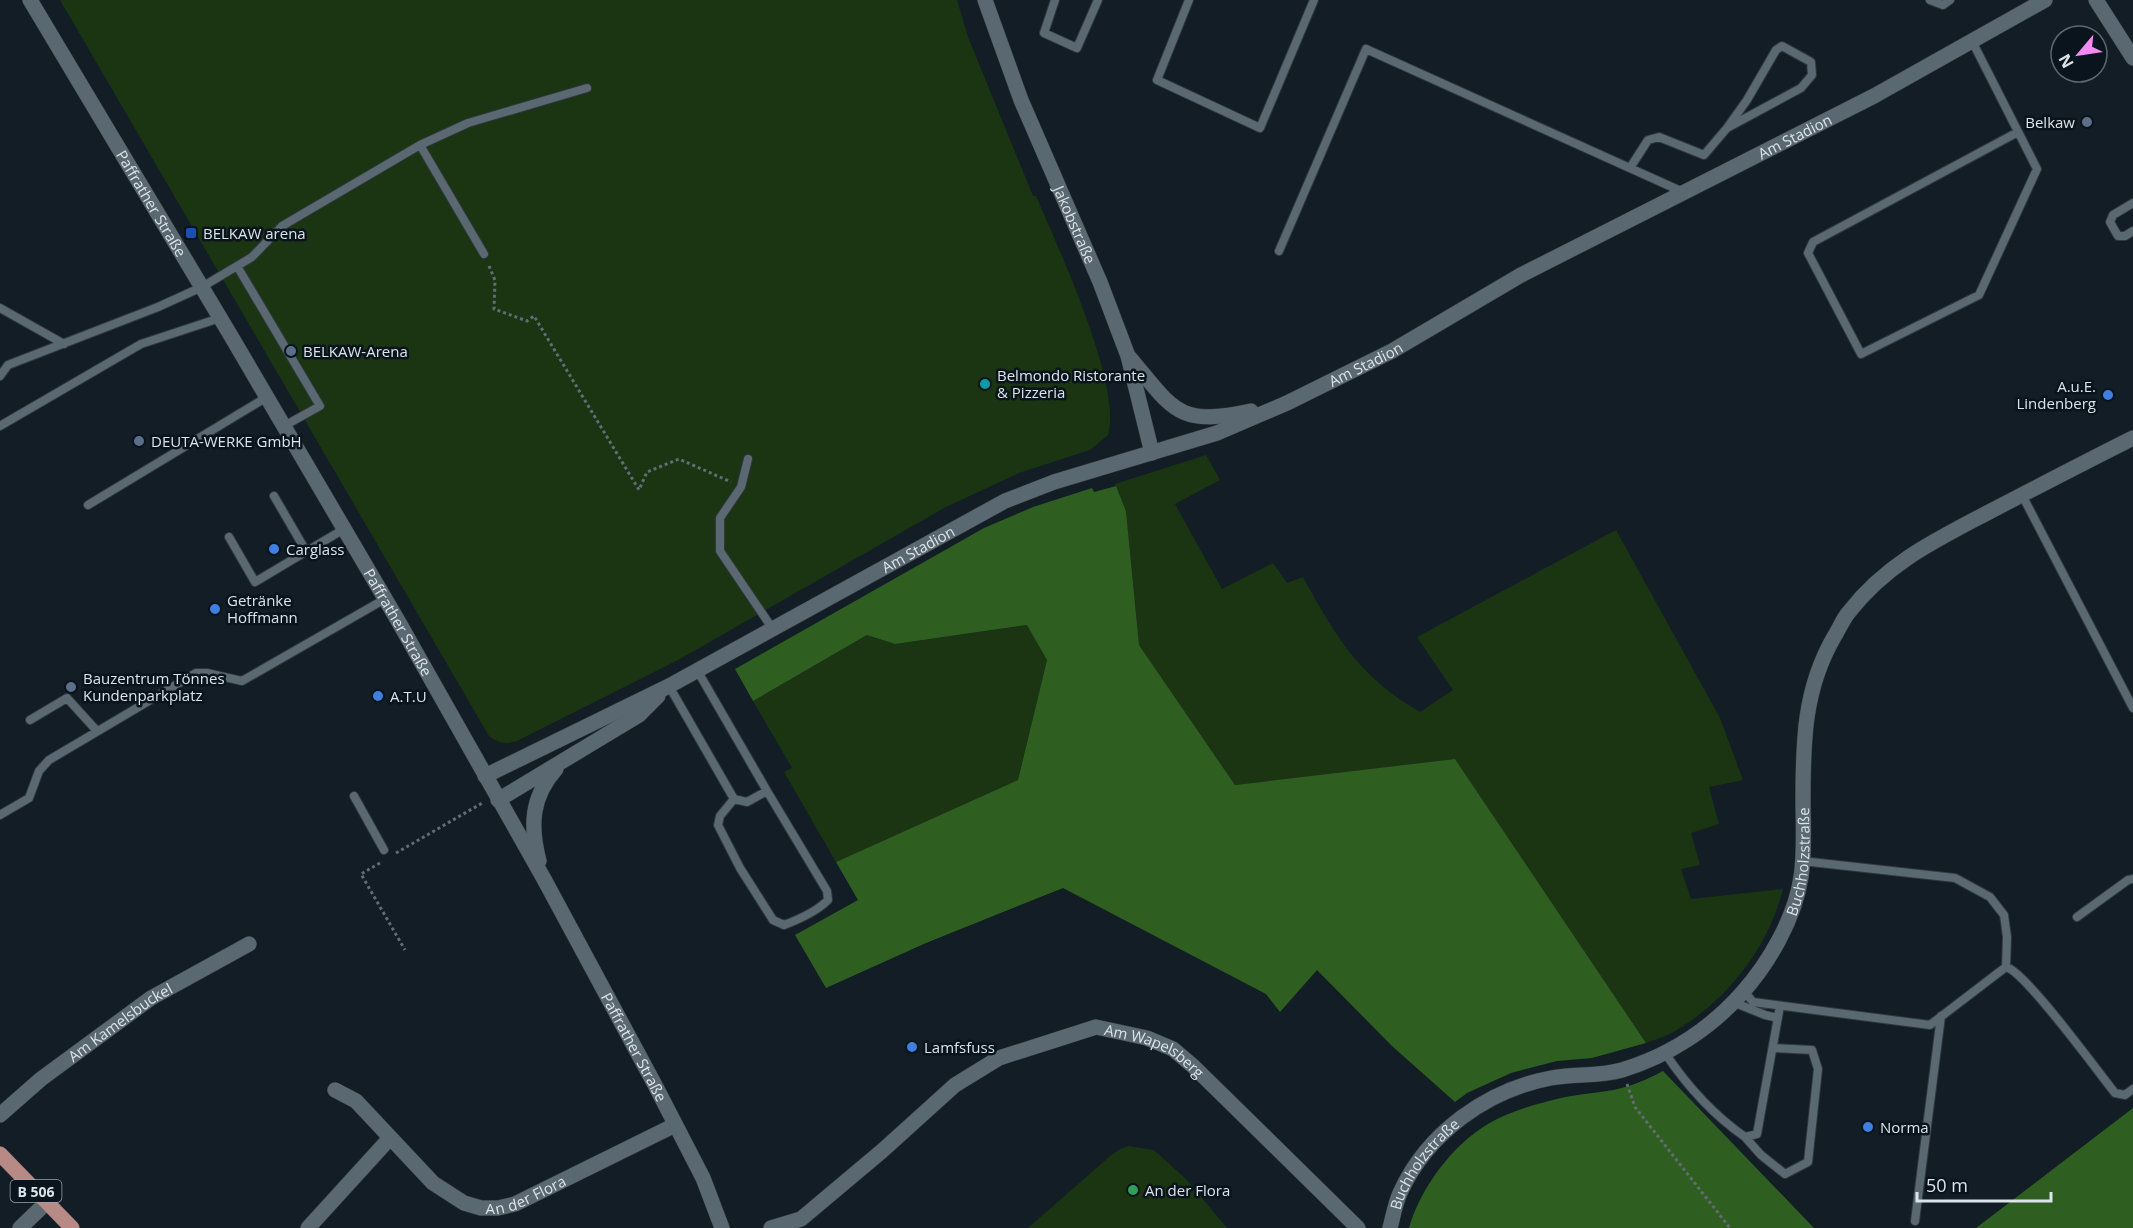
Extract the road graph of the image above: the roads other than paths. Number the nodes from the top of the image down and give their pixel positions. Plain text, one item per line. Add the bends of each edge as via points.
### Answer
1 (30, 0) edge
2 (985, 0) edge
3 (1055, 0) edge
4 (1098, 0) edge
5 (1189, 0) edge
6 (1314, 0) edge
7 (1930, 0) edge
8 (1950, 0) edge
9 (2044, 0) edge
10 (2096, 0) edge
11 (1972, 41) junction
12 (2133, 58) edge
13 (587, 88) dead end
14 (1727, 128) junction
15 (2018, 132) junction
16 (420, 145) junction
17 (1630, 168) junction
18 (1683, 192) junction
19 (2133, 203) edge
20 (2133, 231) edge
21 (1279, 251) dead end
22 (484, 254) road end
23 (237, 266) junction
24 (202, 287) junction
25 (0, 308) edge
26 (220, 318) junction
27 (64, 344) junction
28 (1128, 356) junction
29 (0, 376) edge
30 (267, 398) junction
31 (1287, 403) junction
32 (0, 426) edge
33 (284, 426) junction
34 (2133, 438) edge
35 (1152, 453) junction
36 (748, 459) dead end
37 (2022, 495) junction
38 (274, 496) dead end
39 (88, 505) dead end
40 (344, 529) junction
41 (229, 537) dead end
42 (306, 551) junction
43 (385, 599) junction
44 (772, 628) junction
45 (697, 670) junction
46 (669, 686) junction
47 (2133, 708) edge
48 (30, 720) dead end
49 (97, 731) junction
50 (565, 758) junction
51 (485, 776) junction
52 (767, 791) junction
53 (354, 796) dead end
54 (497, 798) junction
55 (735, 799) junction
56 (0, 815) edge
57 (388, 853) road end
58 (1802, 861) junction
59 (544, 879) junction
60 (2133, 879) edge
61 (2077, 917) dead end
62 (249, 944) dead end
63 (2006, 967) junction
64 (1738, 997) junction
65 (1780, 1006) junction
66 (1941, 1016) junction
67 (1778, 1018) junction
68 (1773, 1048) junction
69 (1665, 1053) junction
70 (2133, 1089) edge
71 (335, 1090) dead end
72 (0, 1115) edge
73 (675, 1125) junction
74 (1745, 1137) junction
75 (390, 1138) junction
76 (0, 1154) edge
77 (47, 1202) junction
78 (1915, 1221) dead end
79 (20, 1228) edge
80 (72, 1228) edge
81 (308, 1228) edge
82 (722, 1228) edge
83 (771, 1228) edge
84 (1358, 1228) edge
85 (1390, 1228) edge

1 - 24 street, Paffrather Straße
2 - 28 street, Jakobstraße via 1021,100
3 - 4 lane via 1044,33 1077,48
5 - 6 lane via 1156,80 1260,128
7 - 8 lane via 1943,5
9 - 11 street, Am Stadion
10 - 12 street
11 - 15 lane
11 - 18 street, Am Stadion via 1874,96
13 - 16 lane via 468,123
14 - 14 lane via 1801,88 1812,75 1811,62 1782,46 1776,50
14 - 17 lane via 1704,155 1659,136 1648,140
15 - 15 lane via 2037,169 1979,295 1861,354 1808,253 1813,242
16 - 22 lane
16 - 23 lane via 282,226 252,257
17 - 18 lane
17 - 21 lane via 1366,50
18 - 31 street, Am Stadion via 1521,275 1392,351
19 - 20 lane via 2113,215 2110,222 2118,236
23 - 24 lane
23 - 33 lane via 320,406
24 - 26 street, Paffrather Straße
24 - 27 lane
25 - 27 lane
26 - 30 street, Paffrather Straße
26 - 32 lane via 141,344
27 - 29 lane via 8,366
28 - 31 street via 1165,401 1181,412 1203,418
28 - 35 street, Jakobstraße
30 - 33 street, Paffrather Straße
30 - 39 lane
31 - 35 street, Am Stadion via 1217,433
33 - 40 street, Paffrather Straße
34 - 37 street, Buchholzstraße
35 - 44 street, Am Stadion via 1005,501
36 - 44 lane via 741,487 720,518 720,550
37 - 47 lane
37 - 58 street, Buchholzstraße via 1915,551 1882,576 1848,612 1820,661 1807,706
38 - 42 lane
40 - 42 lane
40 - 43 street, Paffrather Straße
41 - 42 lane via 255,582
43 - 49 lane via 243,681 196,673
43 - 51 street, Paffrather Straße
44 - 45 street, Am Stadion
45 - 46 street, Am Stadion
45 - 52 lane
46 - 50 street, Am Stadion via 639,715
46 - 51 street, Am Stadion
46 - 55 lane
48 - 49 lane via 67,699
49 - 56 lane via 49,760 39,771 29,798
50 - 54 street, Am Stadion
50 - 59 street via 543,783 536,805 535,845
51 - 54 street, Paffrather Straße
52 - 55 lane via 747,802
52 - 55 lane via 828,900 802,919 784,925 773,920 718,825 720,816
53 - 57 lane
54 - 59 street, Paffrather Straße
58 - 63 lane via 1955,878 1990,897 2004,915
58 - 64 street, Buchholzstraße via 1801,879 1787,922 1770,957
59 - 73 street, Paffrather Straße
60 - 61 lane
62 - 72 street, Am Kamelsbuckel via 151,998 41,1079
63 - 66 lane
63 - 70 lane via 2032,988 2115,1093 2125,1095
64 - 65 lane
64 - 67 lane via 1765,1015
64 - 69 street, Buchholzstraße via 1713,1022
65 - 66 lane via 1923,1025 1930,1025
65 - 67 lane
66 - 78 lane
67 - 68 lane
68 - 74 lane via 1757,1134
68 - 74 lane via 1812,1050 1818,1069 1808,1162 1785,1174
69 - 74 lane via 1685,1083 1724,1123
69 - 85 street, Buchholzstraße via 1623,1070 1552,1077 1481,1104 1449,1127 1418,1161 1399,1195
71 - 75 street, An der Flora via 356,1101
73 - 75 street, An der Flora via 515,1204 498,1208 464,1203 433,1183
73 - 82 street, Paffrather Straße via 703,1178
75 - 81 street
76 - 77 main road, B 506
77 - 79 street
77 - 80 main road, B 506
83 - 84 street, Am Wapelsberg via 801,1219 955,1085 999,1058 1096,1028 1147,1038 1173,1049

